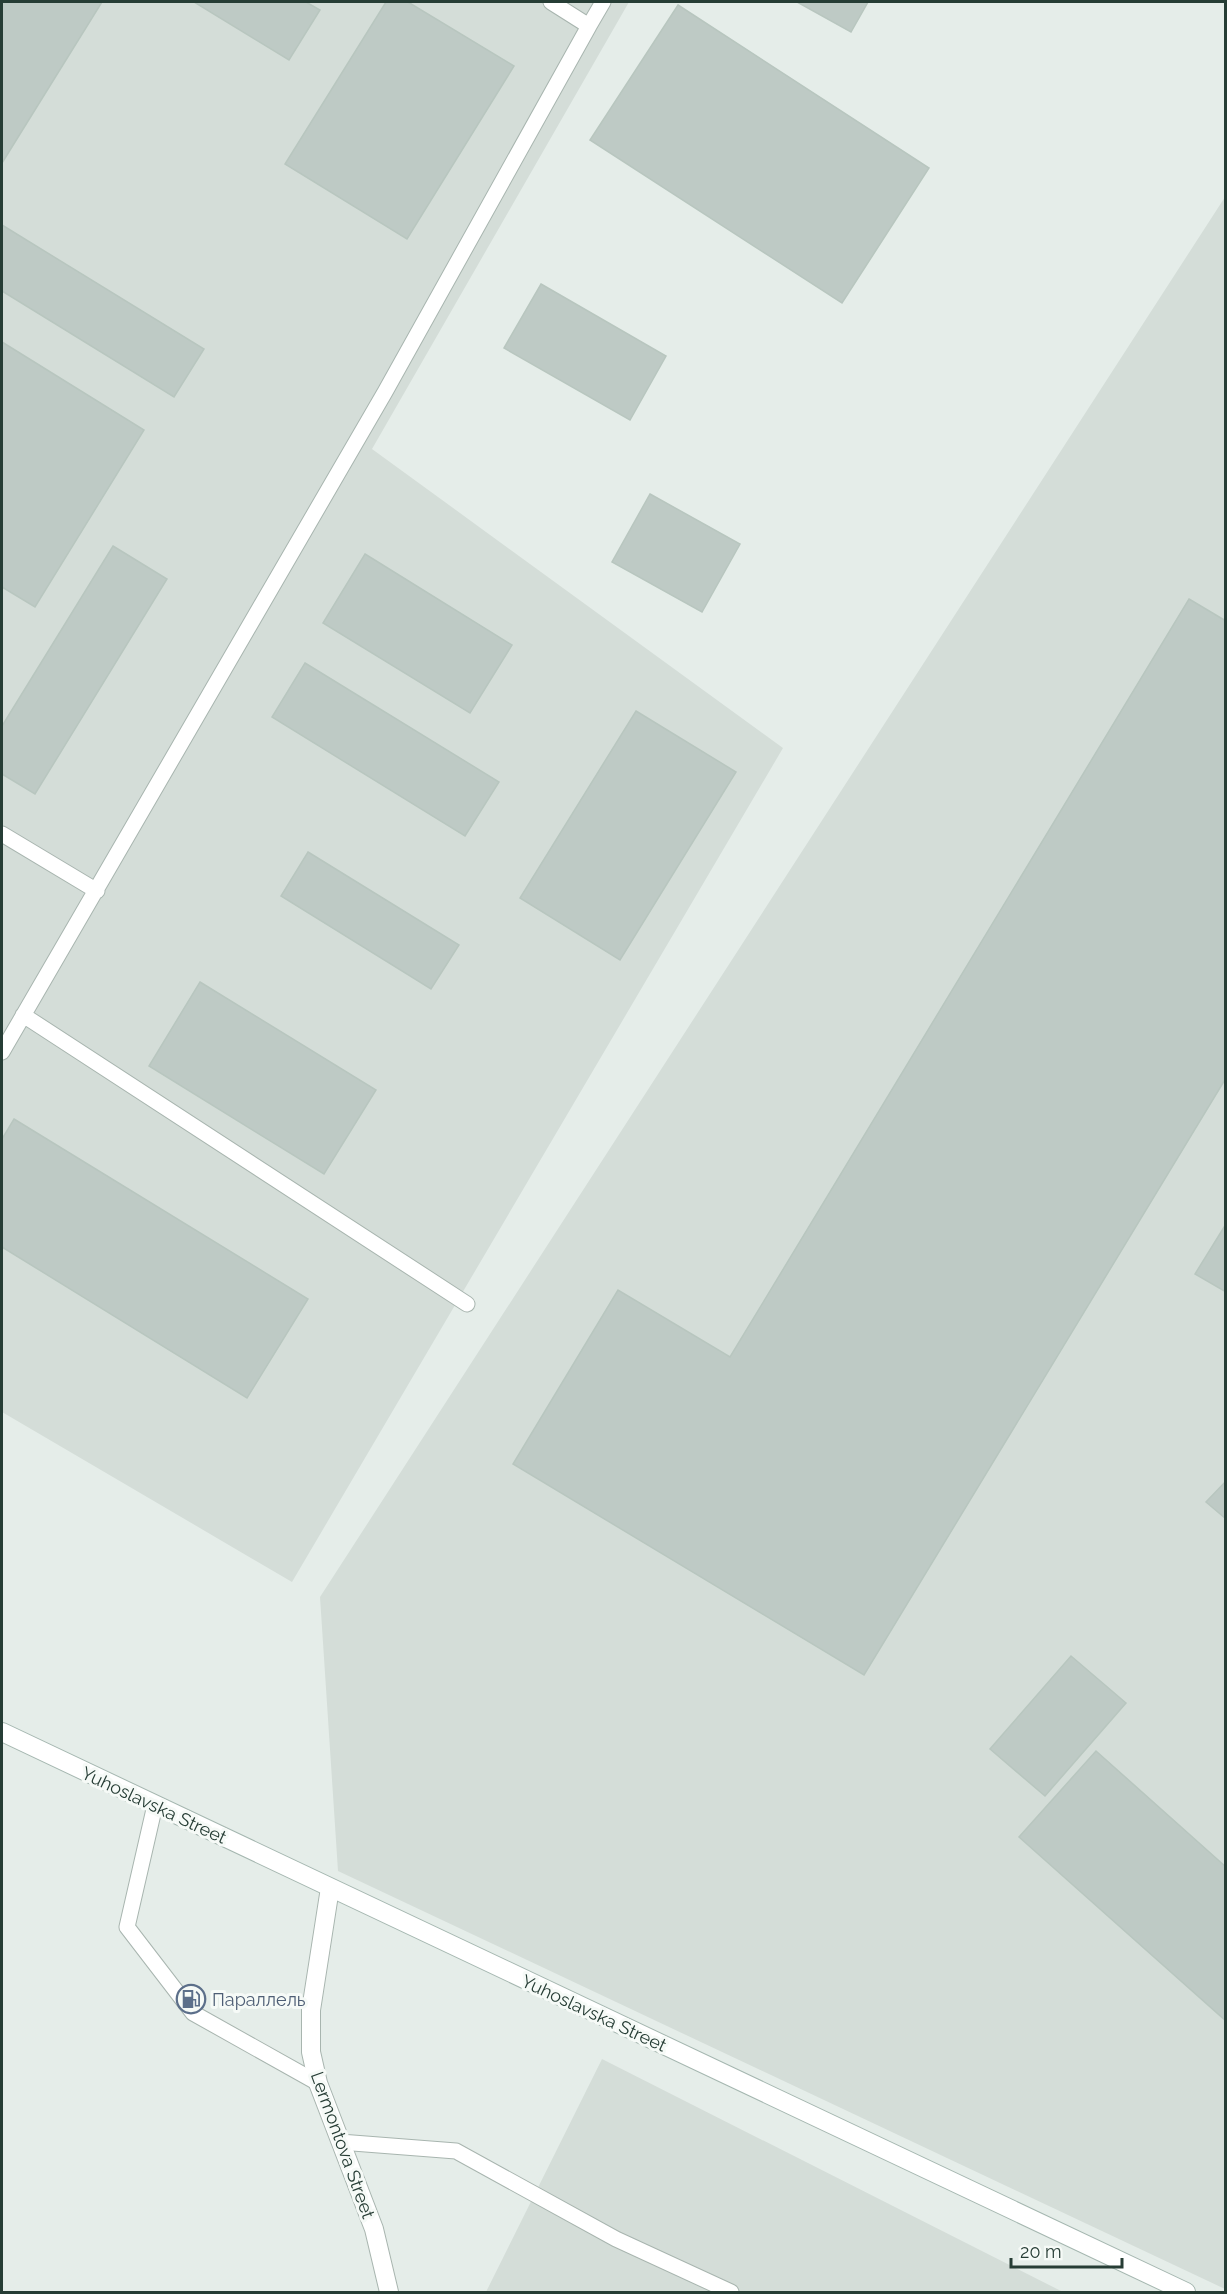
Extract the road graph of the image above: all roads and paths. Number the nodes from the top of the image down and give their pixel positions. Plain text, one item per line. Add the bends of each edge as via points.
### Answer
1 (551, 2) edge
2 (603, 2) edge
3 (590, 26) junction
4 (2, 834) edge
5 (97, 891) junction
6 (23, 1015) junction
7 (2, 1052) edge
8 (467, 1304) dead end
9 (2, 1732) edge
10 (155, 1805) junction
11 (330, 1888) junction
12 (318, 2083) junction
13 (340, 2142) junction
14 (389, 2292) edge
15 (731, 2292) edge
16 (1186, 2292) edge

1 - 3 lane
2 - 3 lane
3 - 5 lane via 385,392
4 - 5 lane
5 - 6 lane
6 - 7 lane
6 - 8 lane
9 - 10 main road, Yuhoslavska Street
10 - 11 main road, Yuhoslavska Street
10 - 12 lane via 127,1927 193,2013
11 - 12 main road, Lermontova Street via 311,2010 311,2052
11 - 16 main road, Yuhoslavska Street
12 - 13 main road, Lermontova Street
13 - 14 main road, Lermontova Street via 374,2229
13 - 15 lane via 456,2151 616,2239

